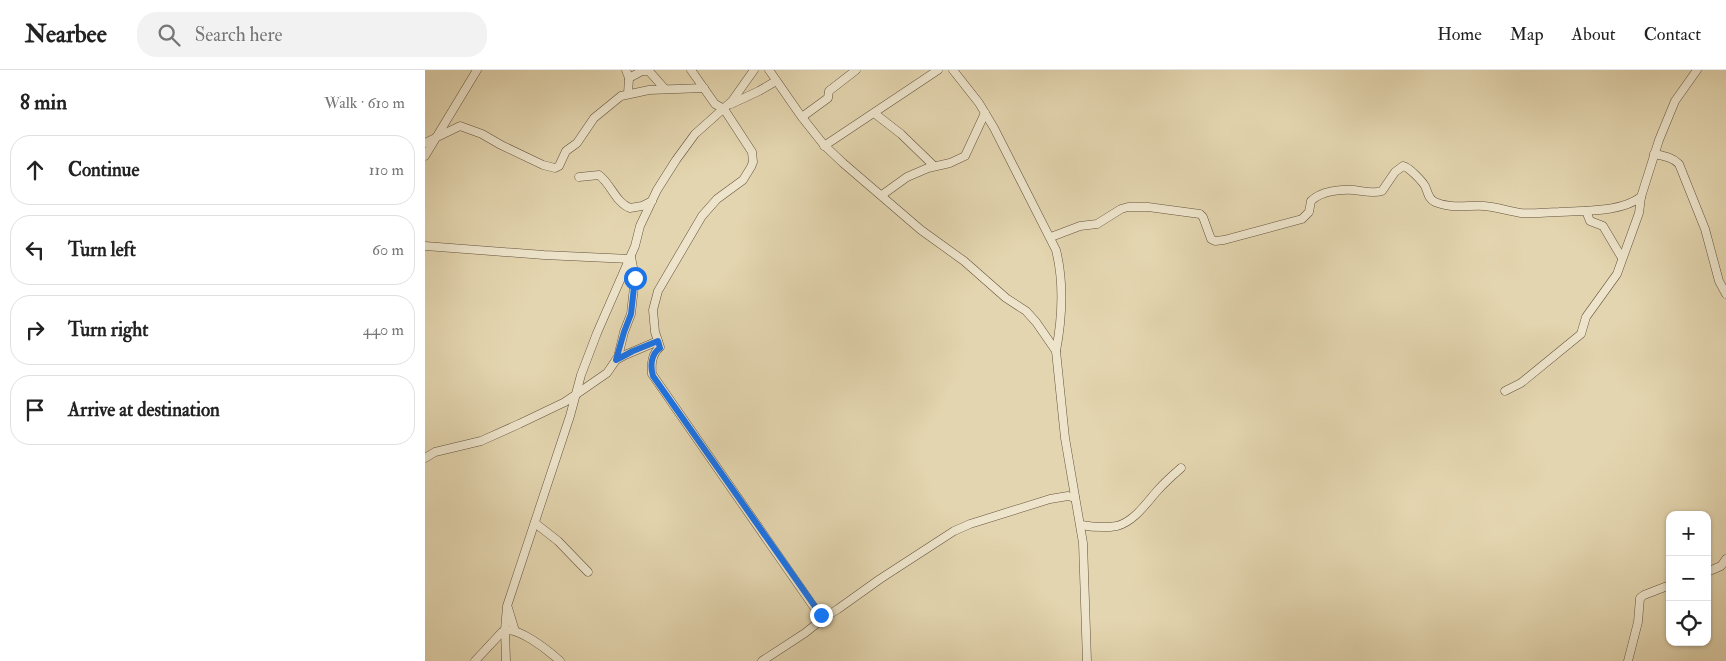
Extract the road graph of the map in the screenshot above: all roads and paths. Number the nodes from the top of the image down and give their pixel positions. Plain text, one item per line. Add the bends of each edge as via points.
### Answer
1 (477, 70) edge
2 (626, 70) edge
3 (691, 70) edge
4 (754, 70) edge
5 (769, 70) edge
6 (856, 70) edge
7 (938, 70) edge
8 (953, 70) edge
9 (1697, 70) edge
10 (629, 78) junction
11 (776, 81) junction
12 (665, 88) junction
13 (704, 88) junction
14 (627, 94) junction
15 (726, 107) junction
16 (874, 113) junction
17 (985, 113) junction
18 (802, 117) junction
19 (436, 138) junction
20 (425, 143) edge
21 (825, 146) junction
22 (1654, 154) junction
23 (425, 156) edge
24 (934, 166) junction
25 (579, 177) dead end
26 (882, 196) junction
27 (1641, 197) junction
28 (652, 201) junction
29 (1585, 211) junction
30 (1051, 237) junction
31 (425, 246) edge
32 (630, 258) junction
33 (1622, 258) junction
34 (1726, 294) edge
35 (658, 341) junction
36 (1056, 352) junction
37 (616, 360) junction
38 (1505, 391) dead end
39 (575, 395) junction
40 (425, 458) edge
41 (1181, 468) dead end
42 (1075, 498) junction
43 (535, 523) junction
44 (1081, 525) junction
45 (1726, 560) edge
46 (1711, 570) edge
47 (588, 572) dead end
48 (1666, 587) edge
49 (507, 606) junction
50 (825, 617) junction
51 (505, 630) junction
52 (515, 631) junction
53 (475, 661) edge
54 (506, 661) edge
55 (559, 661) edge
56 (762, 661) edge
57 (1087, 661) edge
58 (1628, 661) edge

1 - 19 street
2 - 10 street
3 - 13 street
4 - 15 street
5 - 11 street
6 - 18 street via 829,91 828,98
7 - 16 street
8 - 17 street
9 - 22 street via 1675,101
10 - 12 street via 649,71
10 - 14 street
11 - 15 street
11 - 18 street
12 - 13 street
12 - 14 street
13 - 15 street via 717,106
14 - 19 street via 594,118 555,168 460,126
15 - 28 street via 695,134
15 - 35 street via 751,152 753,162 743,180 717,199 702,216 658,291 653,310
16 - 21 street
16 - 24 street
17 - 24 street via 965,156
17 - 30 street
18 - 21 street
19 - 20 street
19 - 23 street
21 - 26 street
22 - 27 street
22 - 34 street via 1679,164 1705,229 1719,282
24 - 26 street via 907,177
25 - 28 street via 599,175 630,208
26 - 36 street via 1026,312
27 - 29 street via 1615,207
27 - 33 street via 1639,213
28 - 32 street
29 - 30 street via 1524,213 1489,206 1436,203 1429,197 1424,184 1403,166 1382,191 1321,193 1311,201 1309,212 1302,219 1224,240 1211,239 1200,214 1138,206 1121,210 1097,224 1080,226
29 - 33 street via 1590,221 1603,226
30 - 36 street via 1059,262 1060,320
31 - 32 street via 544,256
32 - 37 street via 635,278 633,303
32 - 39 street via 597,333
33 - 38 street via 1617,274 1586,317 1580,336 1521,383
35 - 37 street
35 - 50 street via 660,348 651,364 653,376 818,613
36 - 42 street
37 - 39 street via 600,379
39 - 40 street via 481,441 435,452
39 - 43 street
41 - 44 street via 1126,522 1106,527
42 - 44 street
42 - 50 street via 1050,499 954,531
43 - 47 street via 558,540
43 - 49 street
44 - 57 street via 1085,558
45 - 46 street
48 - 58 street via 1640,598 1638,622
49 - 51 street
49 - 52 street
50 - 56 street
51 - 52 street
51 - 53 street
51 - 54 street
52 - 55 street

